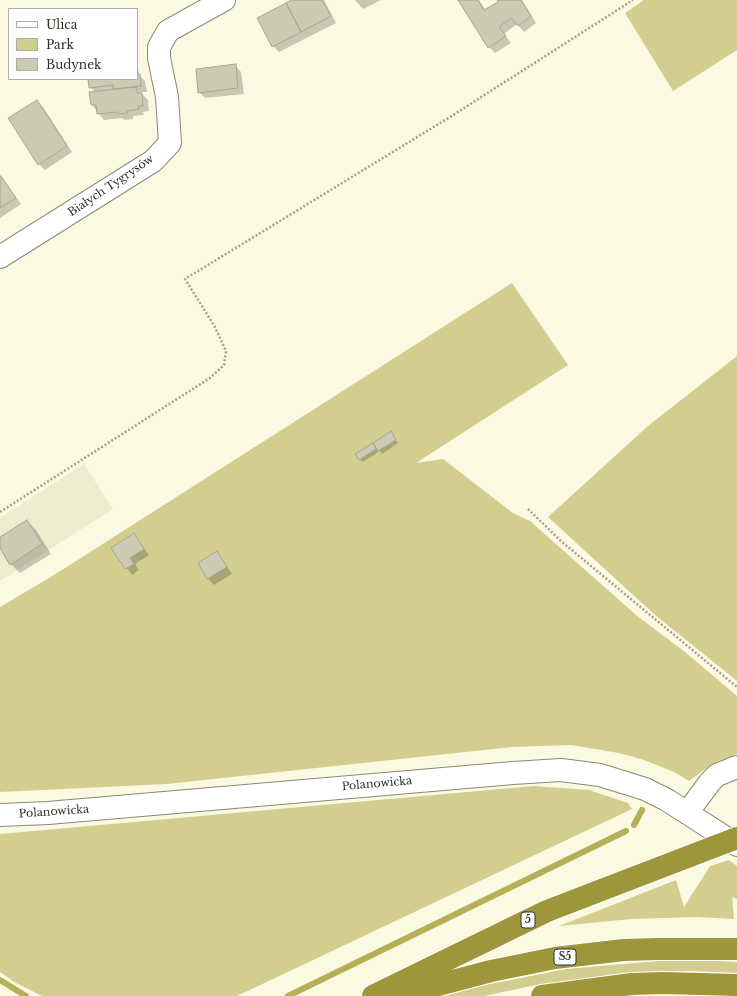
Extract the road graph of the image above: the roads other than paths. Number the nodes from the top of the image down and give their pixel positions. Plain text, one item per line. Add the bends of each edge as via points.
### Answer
1 (224, 0) edge
2 (0, 257) edge
3 (737, 767) edge
4 (687, 813) junction
5 (0, 815) edge
6 (737, 838) edge
7 (737, 845) edge
8 (737, 949) edge
9 (737, 985) edge
10 (373, 996) edge
11 (397, 996) edge
12 (542, 996) edge

1 - 2 street, Białych Tygrysów via 175,26 161,42 159,58 167,97 170,143 153,161
3 - 4 street via 718,775 710,782
4 - 5 street, Polanowicka via 667,800 625,782 600,775 561,770 64,812
4 - 7 street, Polanowicka
6 - 10 highway, 5, bridge via 547,911
8 - 11 highway, S5 via 658,948 555,958 491,971
9 - 12 highway via 632,984

